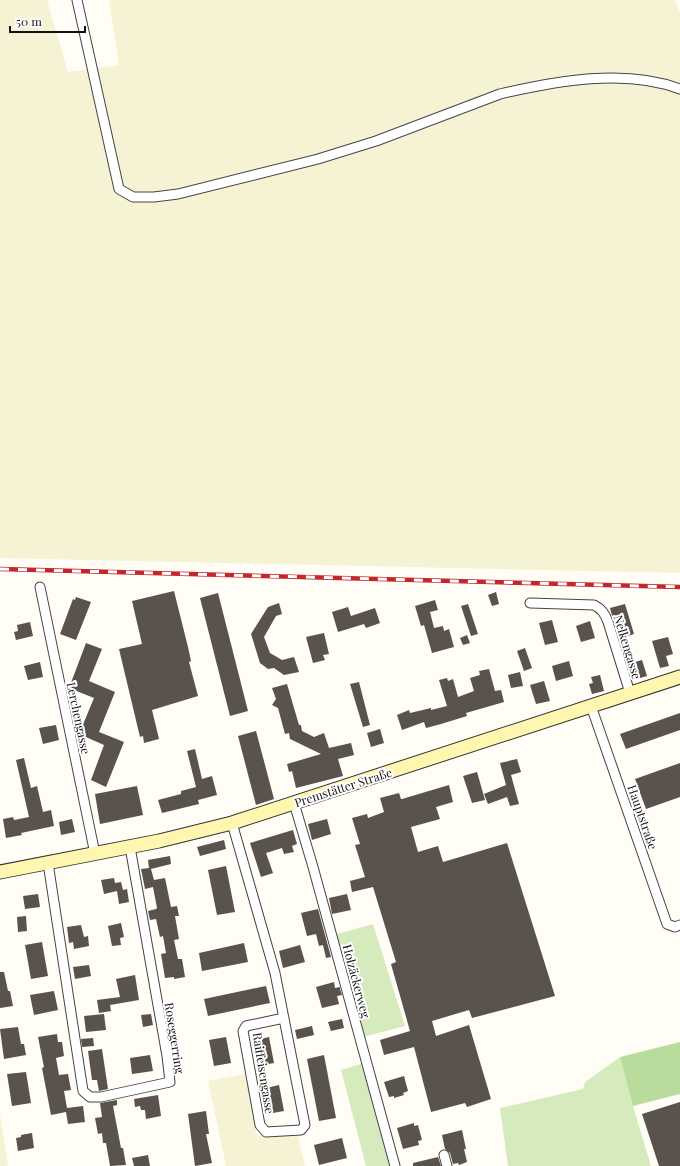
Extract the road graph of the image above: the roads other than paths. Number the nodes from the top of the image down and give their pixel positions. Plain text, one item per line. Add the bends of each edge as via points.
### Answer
1 (77, 0) edge
2 (680, 89) edge
3 (40, 586) dead end
4 (530, 603) dead end
5 (680, 677) edge
6 (630, 694) junction
7 (591, 706) junction
8 (294, 803) junction
9 (232, 823) junction
10 (130, 847) junction
11 (95, 854) junction
12 (48, 863) junction
13 (0, 872) edge
14 (680, 925) edge
15 (284, 1018) junction
16 (444, 1155) dead end
17 (395, 1166) edge
18 (447, 1166) edge

1 - 2 street via 119,189 133,196 178,194 318,159 376,141 500,94 521,89 603,78 646,81
3 - 11 street, Lerchengasse
4 - 6 street, Nelkengasse via 594,605 600,608 605,613
5 - 6 main road, Premstätter Straße
6 - 7 main road, Premstätter Straße
7 - 8 main road, Premstätter Straße
7 - 14 street, Hauptstraße via 667,924 675,927
8 - 9 main road, Premstätter Straße
8 - 17 street, Holzäckerweg
9 - 10 main road, Premstätter Straße
9 - 15 street, Raiffeisengasse via 275,973
10 - 11 main road, Premstätter Straße
10 - 12 street, Roseggerring via 170,1082 101,1097 90,1097 83,1091
11 - 12 main road, Premstätter Straße
12 - 13 main road, Premstätter Straße
15 - 15 street, Raiffeisengasse via 246,1026 243,1031 260,1124 266,1132 301,1130 305,1125
16 - 18 street

